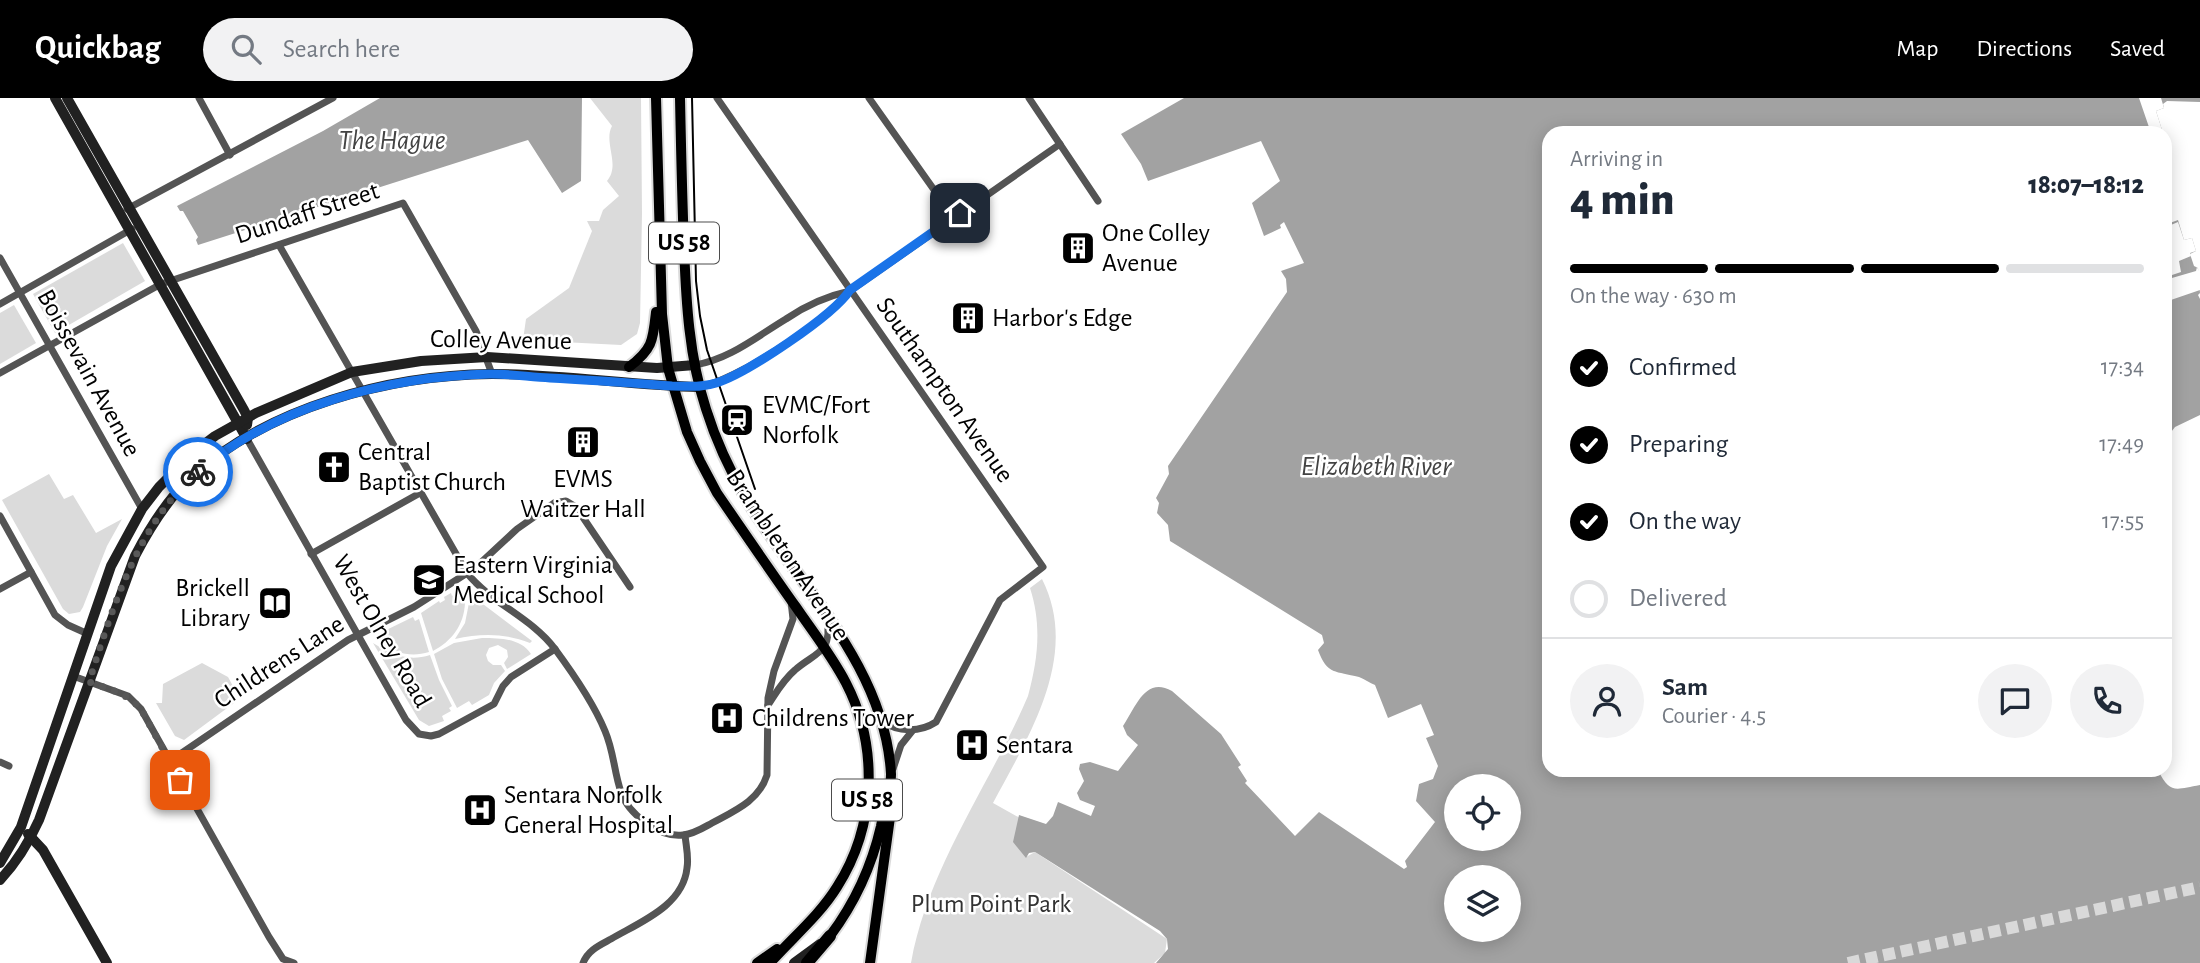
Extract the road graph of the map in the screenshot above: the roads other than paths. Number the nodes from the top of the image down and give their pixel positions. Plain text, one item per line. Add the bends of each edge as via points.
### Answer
1 (55, 98) edge
2 (67, 98) edge
3 (199, 98) edge
4 (332, 98) edge
5 (656, 98) edge
6 (680, 98) edge
7 (717, 98) edge
8 (869, 98) edge
9 (1029, 98) edge
10 (1060, 144) junction
11 (230, 155) junction
12 (1098, 201) dead end
13 (125, 211) junction
14 (954, 218) junction
15 (134, 228) junction
16 (279, 245) junction
17 (0, 258) edge
18 (660, 267) junction
19 (166, 282) junction
20 (850, 290) junction
21 (19, 293) junction
22 (0, 304) edge
23 (48, 346) junction
24 (487, 357) junction
25 (695, 365) junction
26 (629, 367) junction
27 (668, 369) junction
28 (352, 372) junction
29 (0, 373) edge
30 (492, 374) junction
31 (672, 386) junction
32 (699, 387) junction
33 (362, 390) junction
34 (243, 421) junction
35 (247, 439) junction
36 (420, 493) junction
37 (142, 509) junction
38 (0, 516) edge
39 (311, 554) junction
40 (31, 572) junction
41 (467, 573) junction
42 (630, 587) dead end
43 (0, 589) edge
44 (791, 601) junction
45 (827, 618) junction
46 (88, 634) junction
47 (356, 636) junction
48 (824, 648) junction
49 (555, 649) junction
50 (73, 676) junction
51 (89, 682) junction
52 (768, 706) junction
53 (882, 721) junction
54 (913, 730) junction
55 (170, 761) junction
56 (0, 762) edge
57 (9, 766) dead end
58 (891, 776) junction
59 (21, 827) junction
60 (685, 835) junction
61 (32, 838) junction
62 (0, 863) edge
63 (0, 880) edge
64 (830, 936) junction
65 (791, 939) junction
66 (107, 963) edge
67 (294, 963) edge
68 (583, 963) edge
69 (757, 963) edge
70 (770, 963) edge
71 (794, 963) edge
72 (807, 963) edge
73 (870, 963) edge

1 - 13 main road, West Olney Road
2 - 13 main road, West Olney Road
3 - 11 street
4 - 11 street
5 - 18 main road, Brambleton Avenue / US 58
6 - 25 main road, Brambleton Avenue / US 58 via 685,278
7 - 20 street, Southampton Avenue
8 - 14 street
9 - 10 street
10 - 12 street
10 - 14 street, Colley Avenue
11 - 13 street
13 - 15 main road, West Olney Road
14 - 20 street, Colley Avenue
15 - 19 main road, West Olney Road
15 - 21 street
16 - 19 street, Dundaff Street
16 - 24 street, Dundaff Street via 403,203
16 - 28 street
17 - 21 street, Boissevain Avenue
18 - 26 main road via 652,345
18 - 27 main road, Brambleton Avenue / US 58
19 - 23 street, Dundaff Street
19 - 34 main road, West Olney Road
20 - 25 street, Colley Avenue via 800,310 736,351
20 - 32 street, Colley Avenue via 838,306 752,366
20 - 54 street, Southampton Avenue via 1043,567 1000,600 936,722
21 - 22 street
21 - 23 street, Boissevain Avenue
23 - 29 street, Dundaff Street
23 - 37 street, Boissevain Avenue
24 - 26 main road, Colley Avenue
24 - 28 main road, Colley Avenue
24 - 30 street, Dundaff Street
25 - 27 main road, Colley Avenue
25 - 32 main road, Brambleton Avenue / US 58
26 - 27 main road, Colley Avenue
27 - 31 main road, Brambleton Avenue / US 58
28 - 33 street
28 - 34 main road, Colley Avenue
30 - 31 main road, Colley Avenue
30 - 33 main road, Colley Avenue
31 - 32 main road, Colley Avenue
31 - 44 main road, Brambleton Avenue / US 58 via 708,477
32 - 45 main road, Brambleton Avenue / US 58 via 734,479
33 - 35 main road, Colley Avenue via 291,415
33 - 36 street
34 - 35 main road, West Olney Road
34 - 37 main road, Colley Avenue via 194,452
35 - 39 street, West Olney Road
35 - 51 main road, Colley Avenue via 189,480 151,527 127,573
36 - 39 street
36 - 41 street
37 - 46 main road, Colley Avenue via 111,566
38 - 40 street
39 - 47 street, West Olney Road
40 - 43 street
40 - 46 street via 55,615
41 - 42 street, Childrens Lane via 517,529 554,503 566,501 576,507
41 - 47 street, Childrens Lane
41 - 49 street
44 - 48 main road, Brambleton Avenue / US 58
44 - 52 street via 793,619 774,671
45 - 48 street
45 - 53 main road, Brambleton Avenue / US 58 via 863,674
46 - 50 main road, Colley Avenue
47 - 49 street, West Olney Road via 406,720 425,736 439,734 494,704 511,677
47 - 55 street, Childrens Lane
48 - 52 street via 796,668
48 - 65 main road, Brambleton Avenue / US 58 via 845,681 864,732 867,799 862,831 847,869 824,906
49 - 60 street via 605,732 624,800 660,830
50 - 51 street
50 - 59 main road, Colley Avenue
51 - 55 street via 134,701
51 - 61 main road, Colley Avenue
52 - 60 street via 766,775 760,791 741,807
53 - 54 street
53 - 58 main road, Brambleton Avenue / US 58
54 - 58 street via 897,752
55 - 67 street via 269,937 283,959
56 - 57 street
58 - 64 main road, Brambleton Avenue / US 58 via 867,868
58 - 73 main road via 891,808
59 - 61 main road
59 - 62 main road, Colley Avenue
60 - 68 street via 687,869 674,897 658,912 593,949
61 - 63 main road, Colley Avenue
61 - 66 main road
64 - 71 main road, Brambleton Avenue
64 - 72 highway, US 58
65 - 69 main road
65 - 70 main road, Brambleton Avenue / US 58

